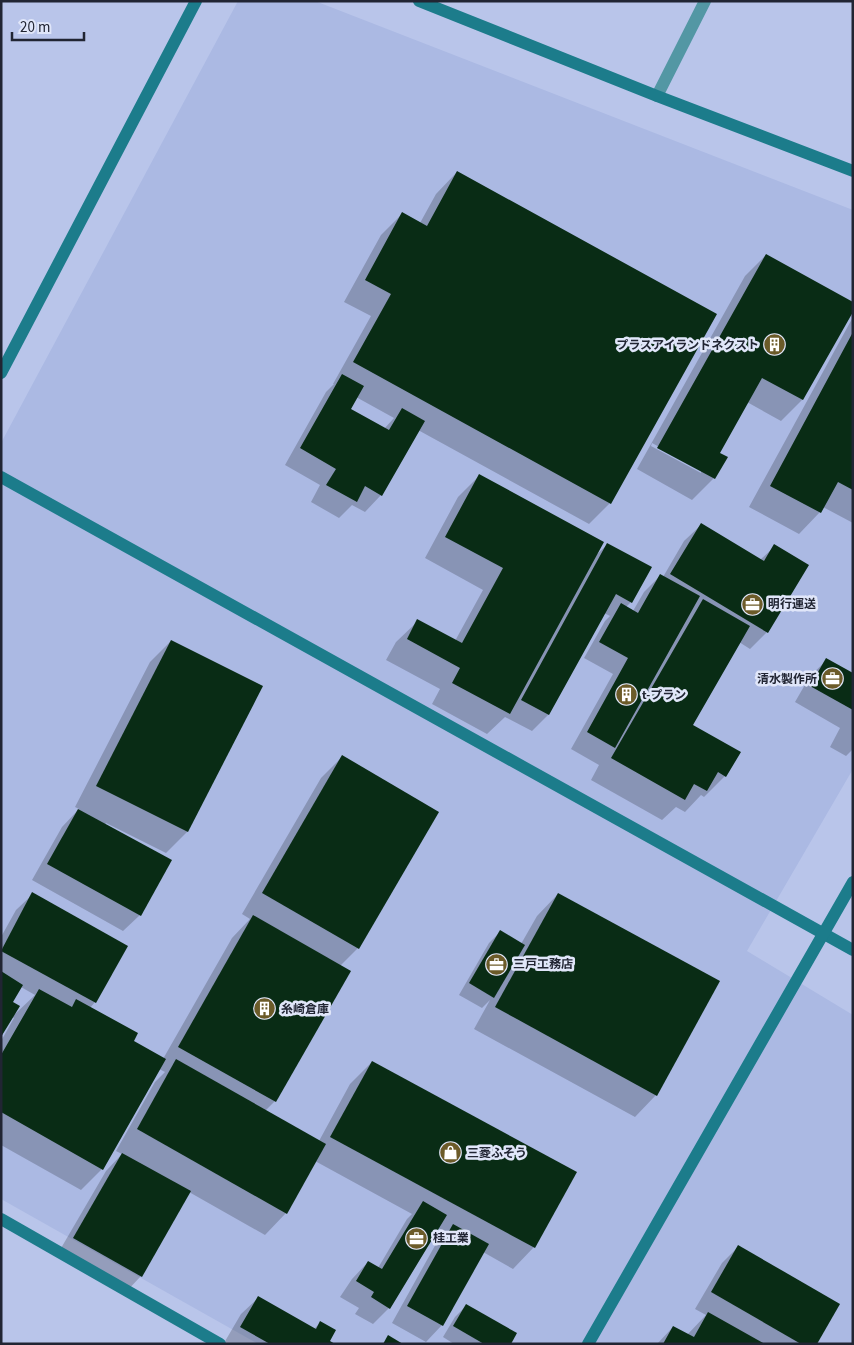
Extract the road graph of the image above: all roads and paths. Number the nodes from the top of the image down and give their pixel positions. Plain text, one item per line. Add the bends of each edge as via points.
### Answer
1 (196, 1) edge
2 (419, 1) edge
3 (705, 1) edge
4 (657, 96) junction
5 (853, 171) edge
6 (1, 373) edge
7 (1, 477) edge
8 (853, 882) edge
9 (823, 934) junction
10 (853, 950) edge
11 (1, 1219) edge
12 (220, 1344) edge
13 (588, 1344) edge

1 - 6 street
2 - 4 street
3 - 4 street
4 - 5 street
7 - 9 street
8 - 9 street
9 - 10 street
9 - 13 street
11 - 12 street

